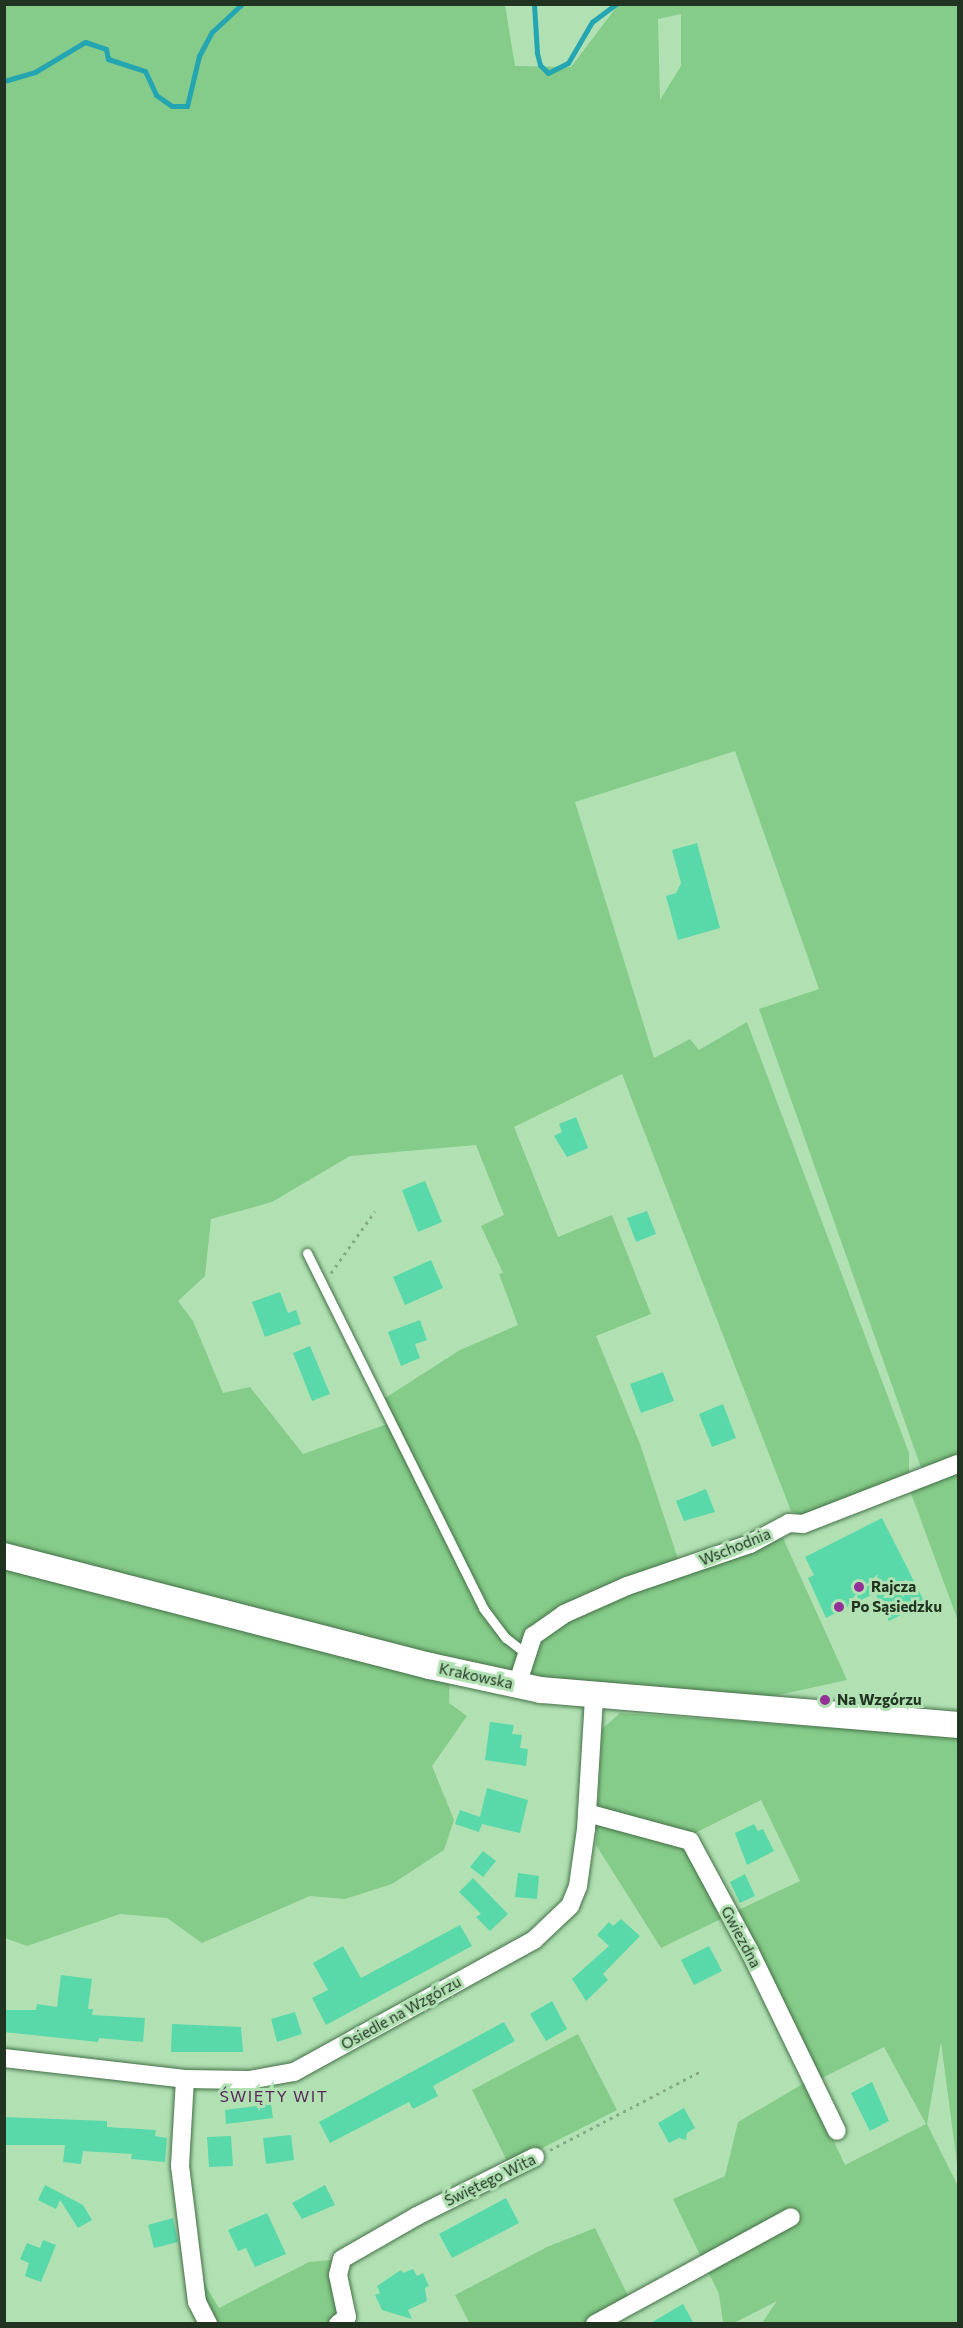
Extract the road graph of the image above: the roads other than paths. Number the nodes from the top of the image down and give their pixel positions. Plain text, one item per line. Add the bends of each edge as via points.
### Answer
1 (307, 1253) dead end
2 (958, 1464) edge
3 (4, 1556) edge
4 (525, 1653) junction
5 (517, 1685) junction
6 (594, 1697) junction
7 (958, 1725) edge
8 (587, 1813) junction
9 (4, 2058) edge
10 (185, 2079) junction
11 (837, 2131) dead end
12 (535, 2157) road end
13 (790, 2217) dead end
14 (347, 2321) edge
15 (208, 2324) edge
16 (595, 2324) edge

1 - 4 lane via 483,1608
2 - 4 street, Wschodnia via 802,1524 789,1523 750,1544 627,1586 546,1625 533,1636
3 - 5 main road, Krakowska
4 - 5 street, Wschodnia
5 - 6 main road, Krakowska
6 - 7 main road, Krakowska
6 - 8 street, Osiedle na Wzgórzu
8 - 10 street, Osiedle na Wzgórzu via 578,1886 570,1906 534,1940 294,2072 249,2080
8 - 11 street, Gwiezdna via 690,1841 749,1950
9 - 10 street, Osiedle na Wzgórzu
10 - 15 street via 180,2166 197,2302
12 - 14 street, Świętego Wita via 342,2259 338,2275
13 - 16 street

